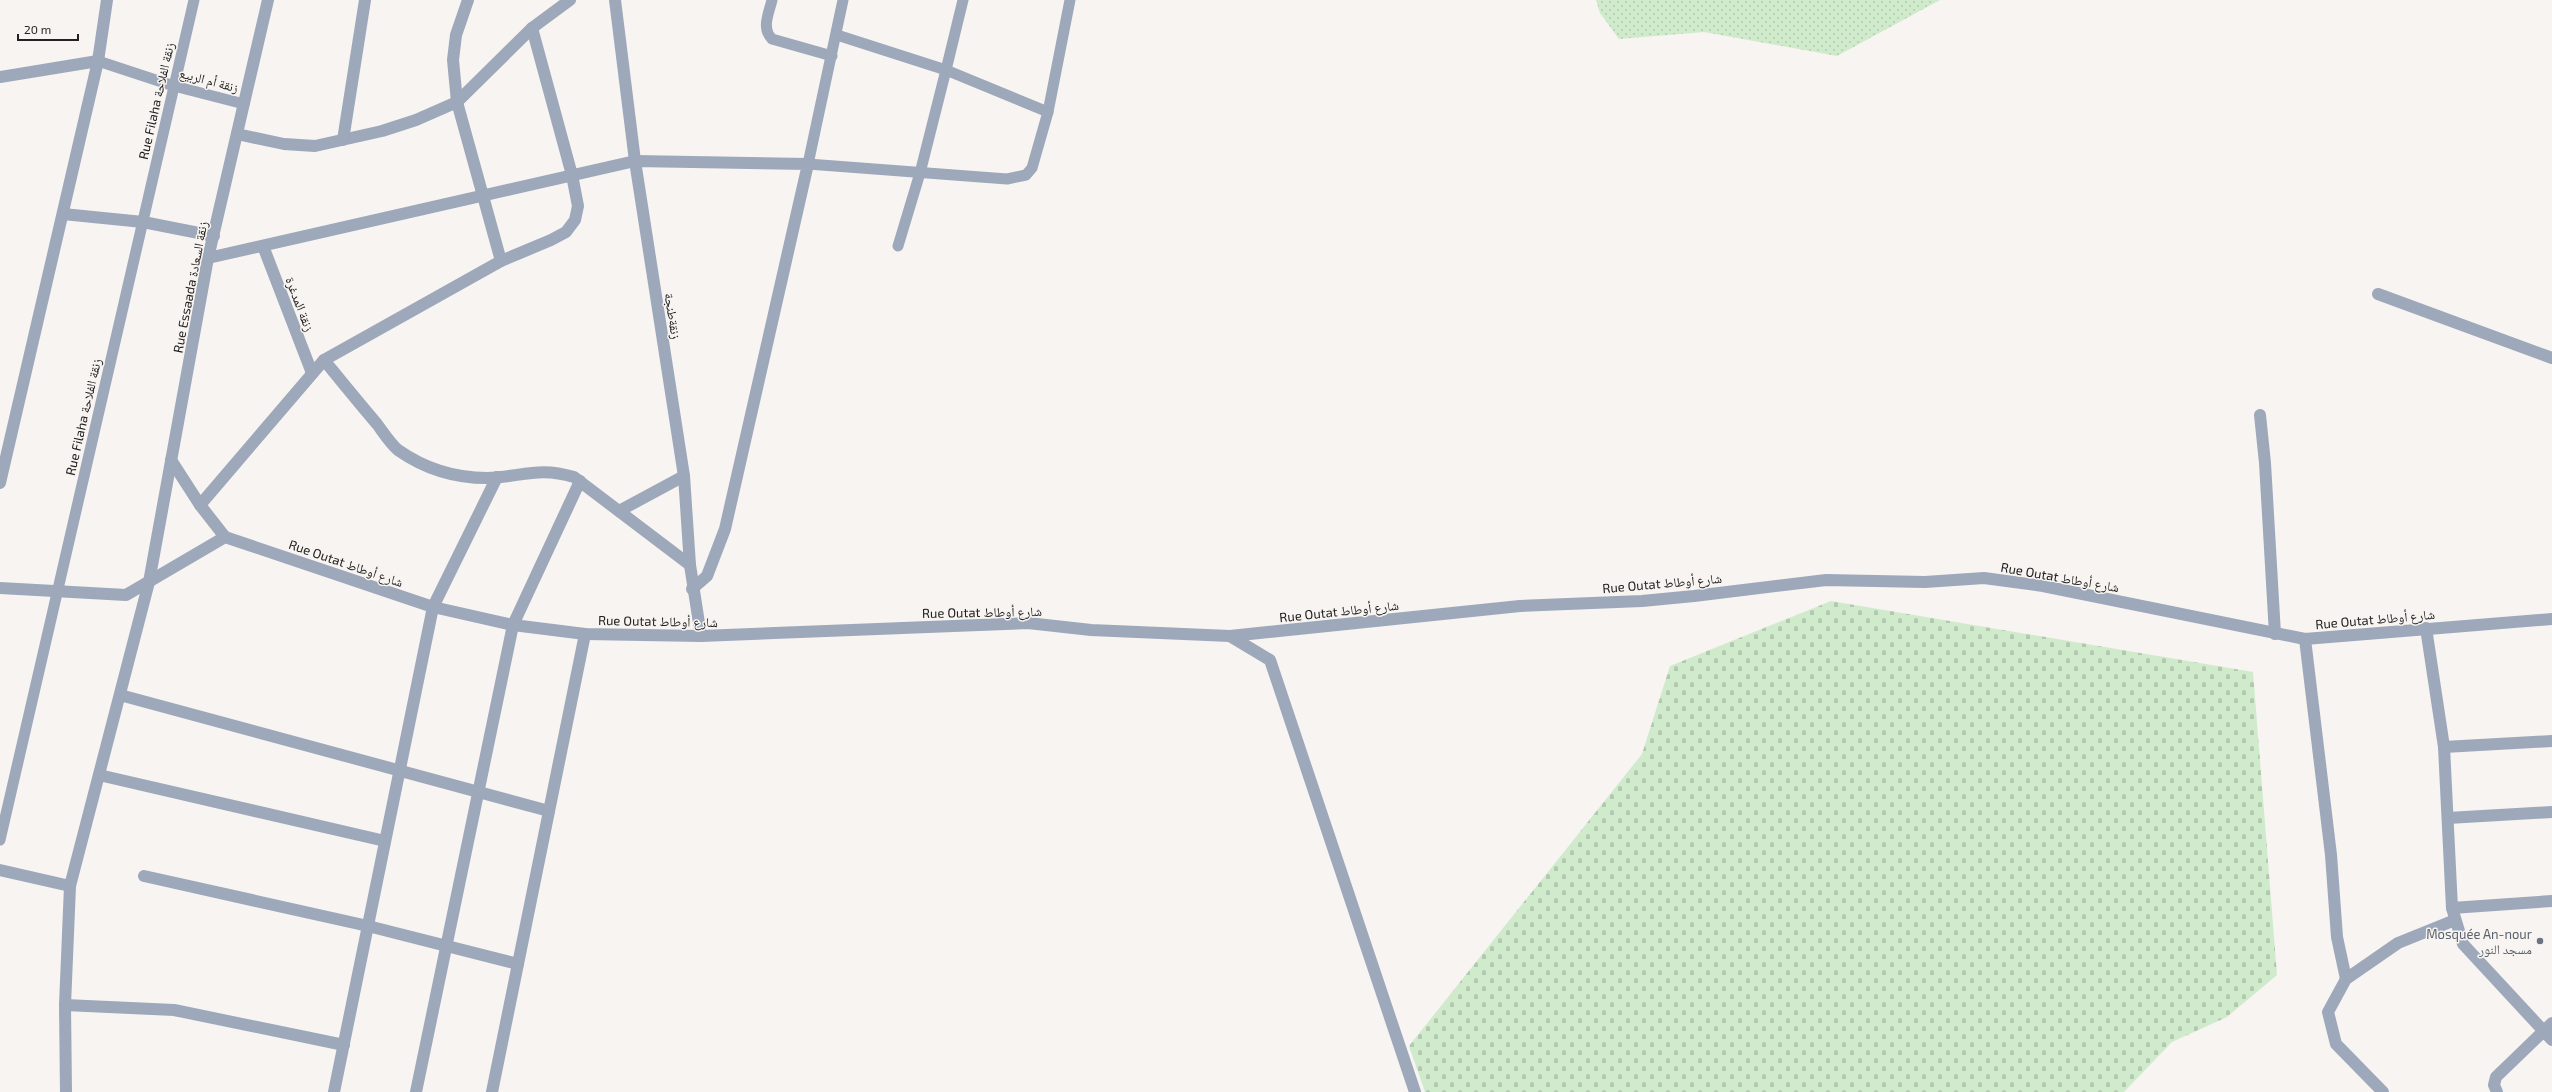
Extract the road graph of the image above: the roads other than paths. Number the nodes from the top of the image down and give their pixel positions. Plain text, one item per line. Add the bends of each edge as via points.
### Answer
1 (107, 0) edge
2 (194, 0) edge
3 (268, 0) edge
4 (365, 0) edge
5 (468, 0) edge
6 (570, 0) edge
7 (615, 0) edge
8 (772, 0) edge
9 (843, 0) edge
10 (963, 0) edge
11 (1070, 0) edge
12 (532, 28) junction
13 (837, 35) junction
14 (832, 56) junction
15 (98, 61) junction
16 (946, 70) junction
17 (0, 77) edge
18 (174, 86) junction
19 (457, 102) junction
20 (244, 104) junction
21 (1048, 112) junction
22 (237, 134) junction
23 (343, 140) junction
24 (635, 161) junction
25 (808, 164) junction
26 (920, 173) junction
27 (572, 175) junction
28 (482, 196) junction
29 (63, 214) junction
30 (143, 222) junction
31 (214, 236) junction
32 (262, 246) junction
33 (898, 246) dead end
34 (208, 258) junction
35 (501, 261) junction
36 (2378, 294) dead end
37 (2552, 358) edge
38 (324, 360) junction
39 (312, 373) junction
40 (2260, 415) dead end
41 (5, 437) edge
42 (171, 460) junction
43 (684, 476) junction
44 (497, 477) junction
45 (580, 482) junction
46 (0, 483) edge
47 (200, 506) junction
48 (620, 511) junction
49 (225, 537) junction
50 (690, 565) junction
51 (149, 582) junction
52 (0, 588) edge
53 (692, 589) junction
54 (57, 593) junction
55 (433, 607) junction
56 (2552, 619) edge
57 (513, 625) junction
58 (2426, 628) junction
59 (585, 634) junction
60 (2274, 634) junction
61 (701, 636) junction
62 (1230, 636) junction
63 (2305, 638) junction
64 (120, 695) junction
65 (2552, 741) edge
66 (2444, 747) junction
67 (400, 770) junction
68 (99, 775) junction
69 (478, 792) junction
70 (549, 811) junction
71 (2552, 812) edge
72 (2448, 818) junction
73 (0, 840) edge
74 (386, 841) junction
75 (0, 870) edge
76 (144, 876) dead end
77 (70, 886) junction
78 (2552, 902) edge
79 (2452, 908) junction
80 (2455, 920) junction
81 (368, 926) junction
82 (446, 946) junction
83 (518, 964) junction
84 (2346, 979) junction
85 (65, 1005) junction
86 (2548, 1027) edge
87 (2552, 1040) edge
88 (344, 1045) junction
89 (66, 1092) edge
90 (334, 1092) edge
91 (416, 1092) edge
92 (492, 1092) edge
93 (1415, 1092) edge
94 (2383, 1092) edge
95 (2497, 1092) edge

1 - 15 street
2 - 18 lane, Rue Filaha زنقة الفلاحة
3 - 20 street, Rue Essaada زنقة السعادة
4 - 23 street
5 - 19 street via 456,35 454,54
6 - 12 street
7 - 24 street, زنقةطنجة
8 - 14 lane via 766,26 767,34 772,39
9 - 13 lane
10 - 16 lane
11 - 21 lane
12 - 19 street
12 - 27 street
13 - 14 lane
13 - 16 lane
14 - 25 lane
15 - 17 street
15 - 18 lane, زنقة أم الربيع
15 - 29 street
16 - 21 lane
16 - 26 lane
18 - 20 lane, زنقة أم الربيع
18 - 30 lane, Rue Filaha زنقة الفلاحة
19 - 23 street via 416,120
19 - 28 street
20 - 22 street, Rue Essaada زنقة السعادة
21 - 26 lane via 1032,168 1026,175 1007,179
22 - 23 street via 284,144 315,146
22 - 31 street, Rue Essaada زنقة السعادة
24 - 25 street
24 - 27 street
24 - 43 street, زنقةطنجة
25 - 26 lane
25 - 53 street via 725,529 707,576
26 - 33 lane
27 - 28 street
27 - 35 street via 578,206 575,220 566,232
28 - 32 street
28 - 35 street
29 - 30 street
29 - 41 street
30 - 31 street
30 - 54 lane, Rue Filaha زنقة الفلاحة
31 - 34 street, Rue Essaada زنقة السعادة
32 - 34 street
32 - 39 street, زنقة المدغرة
34 - 42 street, Rue Essaada زنقة السعادة
35 - 38 street
36 - 37 street
38 - 39 street
38 - 44 street via 397,449 441,472 469,478
39 - 47 street
40 - 60 street
41 - 46 street
42 - 47 street
42 - 51 street, Rue Essaada زنقة السعادة
43 - 48 street
43 - 50 street, زنقةطنجة
44 - 45 street via 540,470 556,472
44 - 55 street
45 - 48 street
45 - 57 street
47 - 49 street
48 - 50 street
49 - 51 street
49 - 55 street, Rue Outat شارع أوطاط
50 - 53 street, زنقةطنجة
51 - 54 street via 126,595
51 - 64 street, Rue Essaada زنقة السعادة
52 - 54 street
53 - 61 street, زنقةطنجة
54 - 73 lane, Rue Filaha زنقة الفلاحة
55 - 57 street, Rue Outat شارع أوطاط
55 - 67 street
56 - 58 street, Rue Outat شارع أوطاط
57 - 59 street, Rue Outat شارع أوطاط
57 - 69 street
58 - 63 street, Rue Outat شارع أوطاط
58 - 66 street
59 - 61 street, Rue Outat شارع أوطاط
59 - 70 street
60 - 62 street, Rue Outat شارع أوطاط via 2043,586 1984,578 1925,582 1826,580 1642,601 1520,606
60 - 63 street, Rue Outat شارع أوطاط
61 - 62 street, Rue Outat شارع أوطاط via 1028,623 1091,630
62 - 93 street via 1270,660
63 - 84 street via 2331,855 2338,937
64 - 67 street
64 - 68 street, Rue Essaada زنقة السعادة
65 - 66 street
66 - 72 street
67 - 69 street
67 - 74 street
68 - 74 street
68 - 77 street, Rue Essaada زنقة السعادة
69 - 70 street
69 - 82 street
70 - 83 street
71 - 72 street
72 - 79 street
74 - 81 street
75 - 77 street
76 - 81 street
77 - 85 street, Rue Essaada زنقة السعادة
78 - 79 street
79 - 80 street
80 - 84 street via 2398,943
80 - 86 street via 2462,944
81 - 82 street
81 - 88 street
82 - 83 street
82 - 91 street
83 - 92 street
84 - 94 street via 2328,1012 2336,1044
85 - 88 street via 174,1010
85 - 89 street, Rue Essaada زنقة السعادة
86 - 87 street
86 - 95 street via 2496,1077 2494,1085
88 - 90 street

